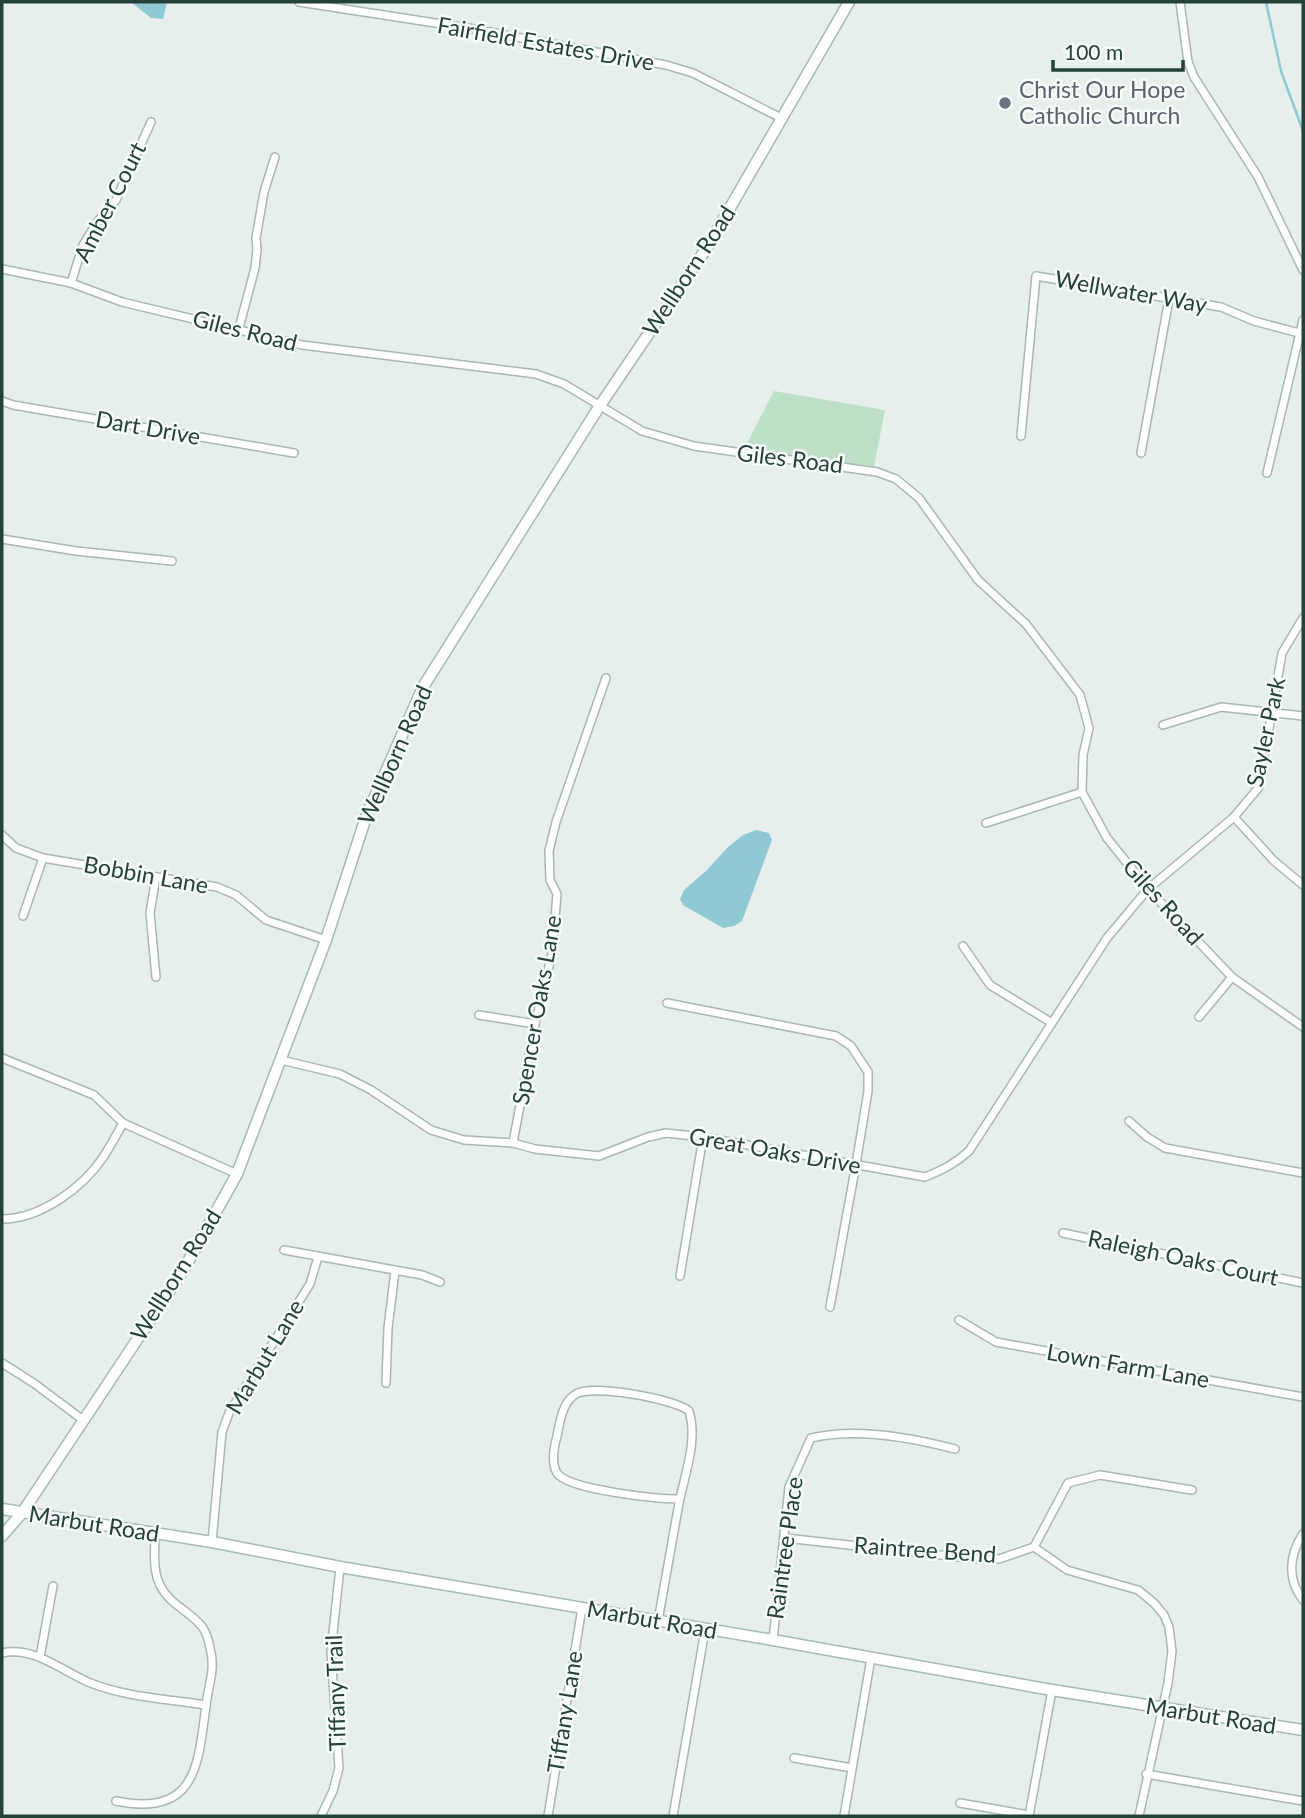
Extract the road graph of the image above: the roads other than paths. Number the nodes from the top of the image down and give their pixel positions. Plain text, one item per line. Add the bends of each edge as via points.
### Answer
1 (299, 2) edge
2 (849, 2) edge
3 (1181, 2) edge
4 (783, 119) junction
5 (151, 122) dead end
6 (275, 157) dead end
7 (2, 270) edge
8 (1303, 270) edge
9 (71, 283) junction
10 (1169, 299) junction
11 (1303, 320) edge
12 (239, 328) junction
13 (1299, 333) junction
14 (2, 401) edge
15 (599, 407) junction
16 (1021, 436) dead end
17 (294, 453) dead end
18 (1141, 453) dead end
19 (1267, 473) dead end
20 (2, 539) edge
21 (172, 561) dead end
22 (1303, 618) edge
23 (606, 678) dead end
24 (1272, 711) junction
25 (1303, 716) edge
26 (1163, 725) dead end
27 (1082, 792) junction
28 (1234, 817) junction
29 (986, 824) dead end
30 (2, 835) edge
31 (43, 858) junction
32 (156, 877) junction
33 (1303, 886) edge
34 (1147, 889) junction
35 (23, 916) dead end
36 (326, 940) junction
37 (963, 946) dead end
38 (156, 977) dead end
39 (1232, 977) junction
40 (667, 1003) dead end
41 (479, 1015) dead end
42 (1199, 1017) dead end
43 (1052, 1023) junction
44 (535, 1024) junction
45 (1303, 1027) edge
46 (2, 1058) edge
47 (281, 1060) junction
48 (1129, 1121) dead end
49 (123, 1123) junction
50 (703, 1137) junction
51 (513, 1143) junction
52 (856, 1164) junction
53 (1303, 1173) edge
54 (237, 1174) junction
55 (2, 1219) edge
56 (1063, 1233) dead end
57 (284, 1250) dead end
58 (317, 1257) junction
59 (395, 1271) junction
60 (680, 1276) dead end
61 (440, 1282) dead end
62 (1303, 1283) edge
63 (830, 1307) dead end
64 (959, 1320) dead end
65 (2, 1363) edge
66 (386, 1383) dead end
67 (1303, 1397) edge
68 (83, 1420) junction
69 (955, 1449) dead end
70 (1192, 1490) dead end
71 (680, 1499) junction
72 (2, 1509) edge
73 (22, 1513) junction
74 (155, 1534) junction
75 (1303, 1534) edge
76 (2, 1536) edge
77 (785, 1538) junction
78 (212, 1542) junction
79 (1034, 1547) junction
80 (340, 1567) junction
81 (53, 1586) dead end
82 (1303, 1600) edge
83 (582, 1608) junction
84 (658, 1621) junction
85 (705, 1630) junction
86 (772, 1640) junction
87 (2, 1653) edge
88 (40, 1657) junction
89 (872, 1658) junction
90 (1052, 1690) junction
91 (206, 1705) junction
92 (1162, 1708) junction
93 (1303, 1730) edge
94 (794, 1758) dead end
95 (852, 1768) junction
96 (1146, 1774) junction
97 (182, 1800) dead end
98 (116, 1801) dead end
99 (1303, 1801) edge
100 (960, 1803) dead end
101 (153, 1813) dead end
102 (321, 1816) edge
103 (548, 1816) edge
104 (673, 1816) edge
105 (844, 1816) edge
106 (1029, 1816) edge
107 (1139, 1816) edge

1 - 4 street, Fairfield Estates Drive via 666,65 693,73
2 - 4 street, Wellborn Road
3 - 8 street via 1194,77 1258,177
4 - 15 street, Wellborn Road via 709,244
5 - 9 street, Amber Court via 116,200 83,245
6 - 12 street via 264,192 255,268
7 - 9 street, Giles Road
9 - 12 street, Giles Road via 122,302
10 - 13 street, Wellwater Way via 1221,307
10 - 16 street, Wellwater Way via 1035,276
10 - 18 street
11 - 13 street
12 - 15 street, Giles Road via 345,352 536,374 564,384
13 - 19 street
14 - 17 street, Dart Drive
15 - 27 street, Giles Road via 642,431 672,441 877,472 904,485 919,498 978,580 1026,624 1080,695 1088,728
15 - 36 street, Wellborn Road via 423,687 366,817
20 - 21 street
22 - 24 street, Sayler Park via 1282,653
23 - 44 street, Spencer Oaks Lane via 549,851 550,880 557,894 552,954
24 - 25 street
24 - 26 street via 1221,706
24 - 28 street, Sayler Park via 1259,787
27 - 29 street
27 - 34 street, Giles Road via 1107,838
28 - 33 street
28 - 34 street, Sayler Park
30 - 31 street, Bobbin Lane via 16,848
31 - 32 street, Bobbin Lane
31 - 35 street
32 - 36 street, Bobbin Lane via 217,887 236,895 266,920
32 - 38 street via 150,913
34 - 39 street, Giles Road
34 - 43 street, Great Oaks Drive via 1107,938
36 - 47 street, Wellborn Road
37 - 43 street via 990,985
39 - 42 street
39 - 45 street, Giles Road
40 - 52 street via 836,1037 851,1046 868,1072
41 - 44 street
43 - 52 street, Great Oaks Drive via 969,1151 954,1164 925,1177
44 - 51 street, Spencer Oaks Lane
46 - 49 street via 94,1095
47 - 51 street, Great Oaks Drive via 340,1074 431,1130 464,1140
47 - 54 street, Wellborn Road
48 - 53 street via 1165,1148
49 - 54 street
49 - 55 street via 103,1158 59,1200 40,1212
50 - 51 street, Great Oaks Drive via 666,1133 599,1156
50 - 52 street, Great Oaks Drive
50 - 60 street
52 - 63 street
54 - 68 street, Wellborn Road via 184,1269
56 - 62 street, Raleigh Oaks Court
57 - 58 street
58 - 59 street
58 - 78 street, Marbut Lane via 310,1284 229,1413 222,1432
59 - 61 street
59 - 66 street
64 - 67 street, Lown Farm Lane via 996,1342
65 - 68 street
68 - 73 street, Wellborn Road
69 - 77 street, Raintree Place via 859,1433 811,1438 789,1487
70 - 79 street via 1100,1475 1068,1483
71 - 71 street via 692,1430 689,1411 671,1402 592,1389 571,1398 556,1439 558,1476 653,1499
71 - 84 street
72 - 73 street, Marbut Road
73 - 74 street, Marbut Road
73 - 76 street, Wellborn Road
74 - 78 street, Marbut Road
74 - 91 street via 154,1566 161,1588 203,1628 211,1649 214,1671
75 - 82 street via 1296,1545 1291,1579
77 - 79 street, Raintree Bend via 977,1559 999,1559
77 - 86 street, Raintree Place
78 - 80 street, Marbut Road
79 - 92 street via 1067,1570 1138,1590 1164,1615 1172,1651
80 - 83 street, Marbut Road
80 - 102 street, Tiffany Trail via 331,1652 339,1768
81 - 88 street
83 - 84 street, Marbut Road
83 - 103 street, Tiffany Lane
84 - 85 street, Marbut Road
85 - 86 street, Marbut Road
85 - 104 street
86 - 89 street, Marbut Road
87 - 88 street
88 - 91 street via 89,1682
89 - 90 street, Marbut Road
89 - 95 street
90 - 92 street, Marbut Road
90 - 106 street
91 - 97 street via 198,1765
92 - 93 street, Marbut Road
92 - 96 street
94 - 95 street
95 - 105 street
96 - 99 street
96 - 107 street
98 - 101 street
100 - 106 street

